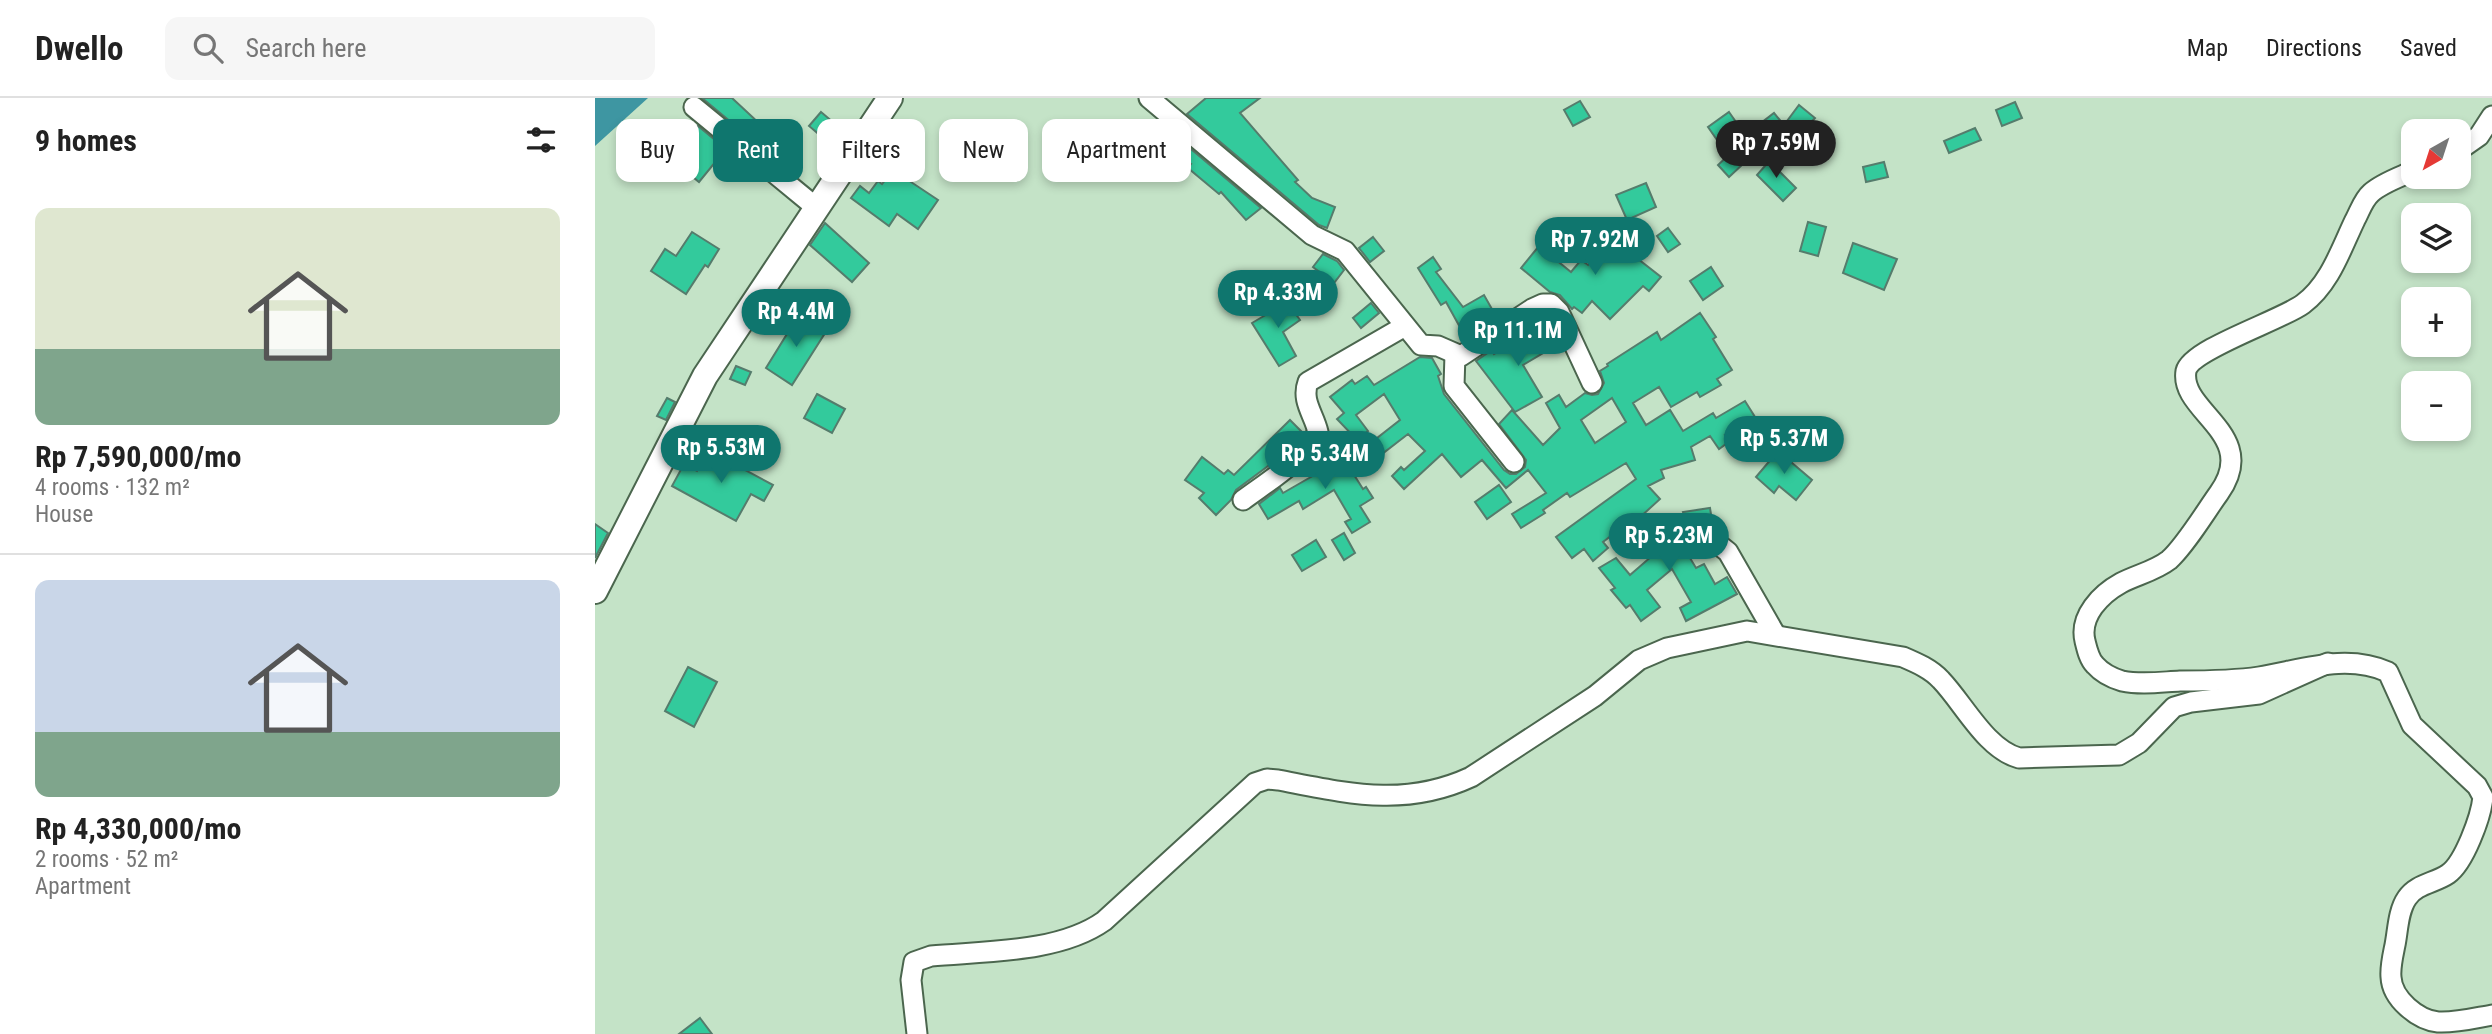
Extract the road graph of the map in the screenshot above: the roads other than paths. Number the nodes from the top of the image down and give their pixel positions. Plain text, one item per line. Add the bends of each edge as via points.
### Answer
1 (890, 98) edge
2 (1149, 98) edge
3 (694, 107) dead end
4 (2492, 116) edge
5 (2471, 142) edge
6 (2401, 177) edge
7 (818, 209) junction
8 (1405, 326) junction
9 (1455, 354) junction
10 (1592, 383) dead end
11 (1514, 463) dead end
12 (1243, 500) dead end
13 (1695, 534) dead end
14 (595, 591) edge
15 (1775, 634) junction
16 (2328, 663) junction
17 (2492, 1015) edge
18 (917, 1034) edge

1 - 7 street
2 - 8 street via 1312,235 1345,251
3 - 7 street
4 - 5 street
6 - 16 street via 2370,194 2314,296 2189,365 2187,382 2194,397 2227,441 2231,455 2228,480 2168,561 2111,590 2091,609 2085,622 2093,664 2121,681 2231,680
7 - 14 street via 705,376
8 - 9 street via 1421,345
8 - 12 street via 1308,382 1304,398 1318,432 1312,444
9 - 10 street via 1471,351 1532,309 1551,304
9 - 11 street via 1454,386
13 - 15 street via 1728,552
15 - 16 street via 1887,652 1917,663 1940,679 1999,748 2019,758 2119,755 2131,750 2174,707 2259,694
15 - 18 street via 1747,631 1653,653 1471,777 1432,791 1356,795 1277,780 1255,783 1104,921 1079,937 931,956 915,962 911,980
16 - 17 street via 2389,672 2412,726 2481,791 2483,803 2462,860 2447,876 2412,892 2405,901 2391,978 2394,992 2421,1017 2453,1022

